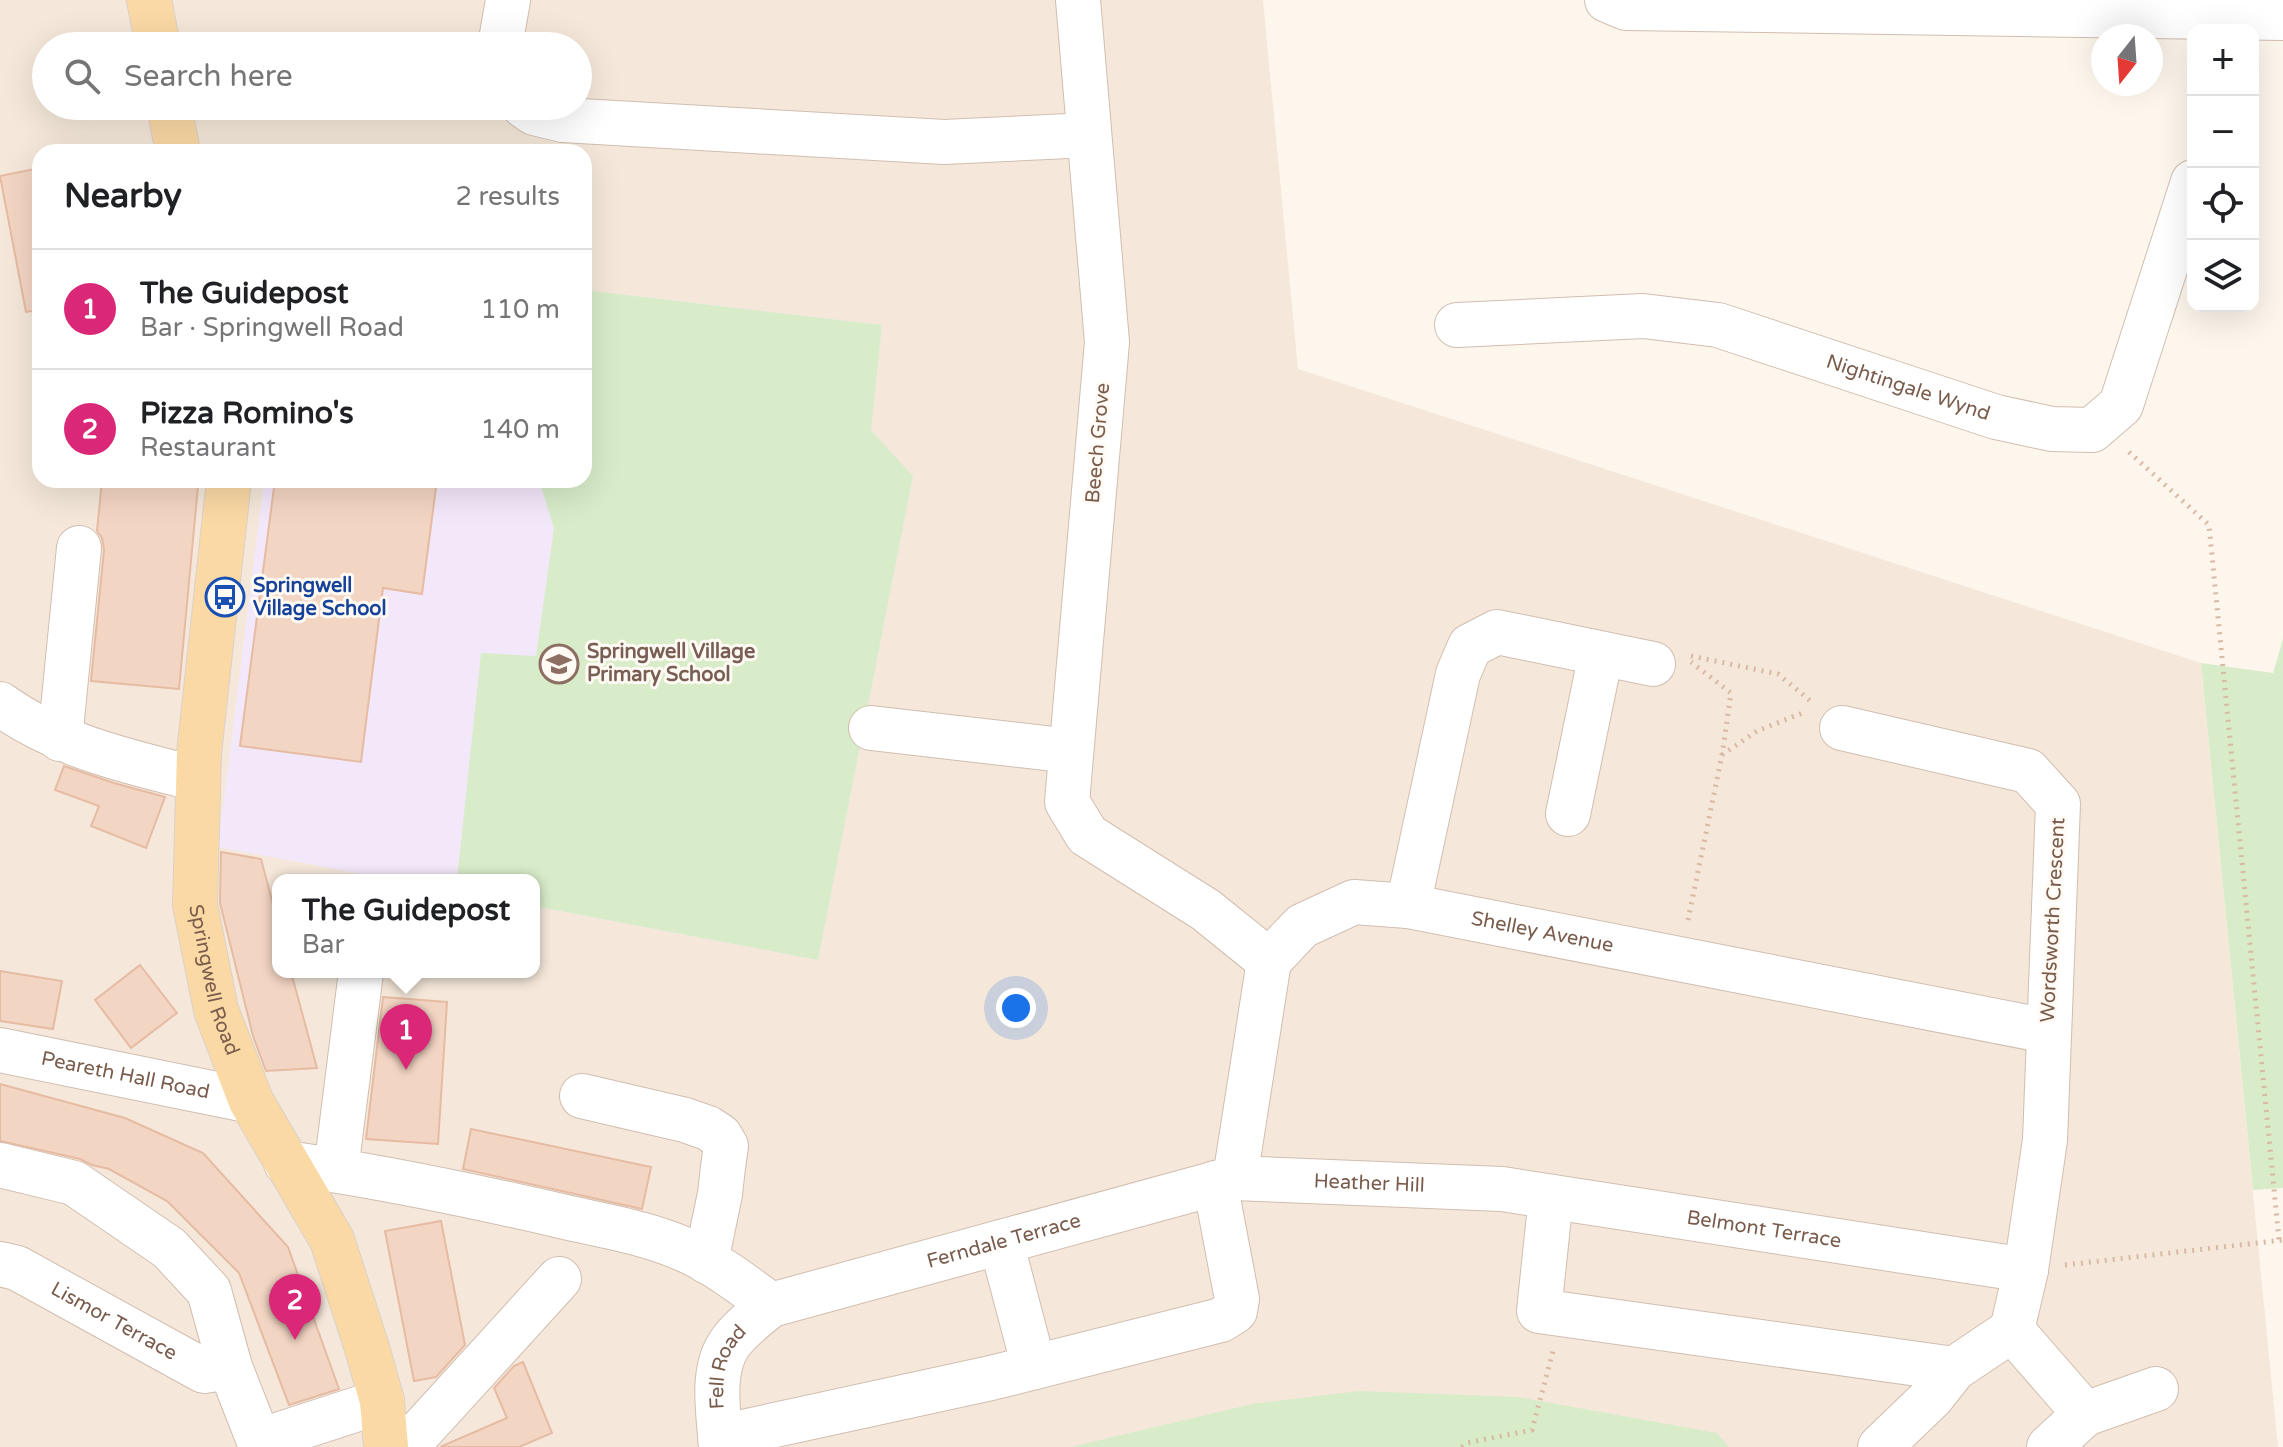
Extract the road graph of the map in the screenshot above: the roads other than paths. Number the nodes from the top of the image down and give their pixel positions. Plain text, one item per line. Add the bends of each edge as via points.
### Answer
1 (149, 0) edge
2 (508, 0) edge
3 (1078, 0) edge
4 (1607, 0) edge
5 (2015, 7) edge
6 (2283, 18) edge
7 (2201, 23) edge
8 (155, 32) edge
9 (502, 32) edge
10 (172, 120) edge
11 (563, 120) edge
12 (1089, 135) junction
13 (176, 144) edge
14 (2187, 201) edge
15 (1457, 325) dead end
16 (228, 488) edge
17 (79, 548) dead end
18 (1601, 654) junction
19 (1653, 664) dead end
20 (0, 704) edge
21 (871, 728) dead end
22 (1842, 728) dead end
23 (60, 739) junction
24 (1071, 751) junction
25 (198, 779) junction
26 (1568, 814) dead end
27 (1408, 906) junction
28 (1269, 961) junction
29 (360, 978) edge
30 (2047, 1031) junction
31 (0, 1050) edge
32 (582, 1096) dead end
33 (251, 1101) junction
34 (286, 1163) junction
35 (0, 1165) edge
36 (336, 1170) junction
37 (1225, 1181) junction
38 (1502, 1189) joint
39 (1551, 1197) junction
40 (1001, 1242) junction
41 (706, 1261) junction
42 (0, 1264) edge
43 (2026, 1270) junction
44 (559, 1279) dead end
45 (771, 1305) junction
46 (2012, 1330) junction
47 (230, 1367) junction
48 (1034, 1367) junction
49 (1954, 1369) junction
50 (2156, 1389) dead end
51 (382, 1401) junction
52 (2085, 1414) junction
53 (720, 1442) edge
54 (386, 1447) edge
55 (406, 1447) edge
56 (1880, 1447) edge
57 (2049, 1447) edge

1 - 8 main road
2 - 9 street
3 - 12 street, Beech Grove
4 - 5 street via 1626,8
5 - 7 street
6 - 7 street
10 - 13 main road
11 - 12 street via 944,142
12 - 24 street, Beech Grove via 1107,342
14 - 15 street, Nightingale Wynd via 2121,405 2092,430 2052,429 1996,417 1718,325 1643,316
16 - 25 main road, Springwell Road
17 - 23 street
18 - 19 street
18 - 26 street
18 - 27 street via 1497,632 1470,646 1458,674
20 - 23 street
21 - 24 street
22 - 30 street, Wordsworth Crescent via 2028,771 2058,804
23 - 25 street
24 - 28 street, Beech Grove via 1067,802 1087,835 1206,910
25 - 33 main road, Springwell Road via 195,905 216,1010
27 - 28 street, Shelley Avenue via 1354,902 1302,926
27 - 30 street, Shelley Avenue
28 - 37 street
29 - 36 street
30 - 43 street, Wordsworth Crescent via 2045,1140
31 - 33 street, Peareth Hall Road
32 - 41 street via 685,1120 720,1136 725,1156
33 - 34 main road, Springwell Road
34 - 36 street
34 - 51 main road, Springwell Road via 332,1240
35 - 47 street via 74,1183 169,1248 209,1291
36 - 41 street via 658,1239
37 - 38 street, Heather Hill
37 - 40 street, Ferndale Terrace
37 - 48 street via 1235,1311 1221,1320
38 - 39 street, Belmont Terrace
39 - 43 street, Belmont Terrace
39 - 49 street via 1539,1311
40 - 45 street, Ferndale Terrace
40 - 48 street
41 - 45 street
42 - 47 street, Lismor Terrace via 17,1268 204,1371
43 - 46 street, Wordsworth Crescent
44 - 55 street
45 - 53 street, Fell Road via 728,1346 718,1370
46 - 49 street
46 - 52 street
47 - 51 street via 259,1441
48 - 53 street
49 - 56 street
50 - 52 street
51 - 54 main road, Springwell Road
52 - 57 street

